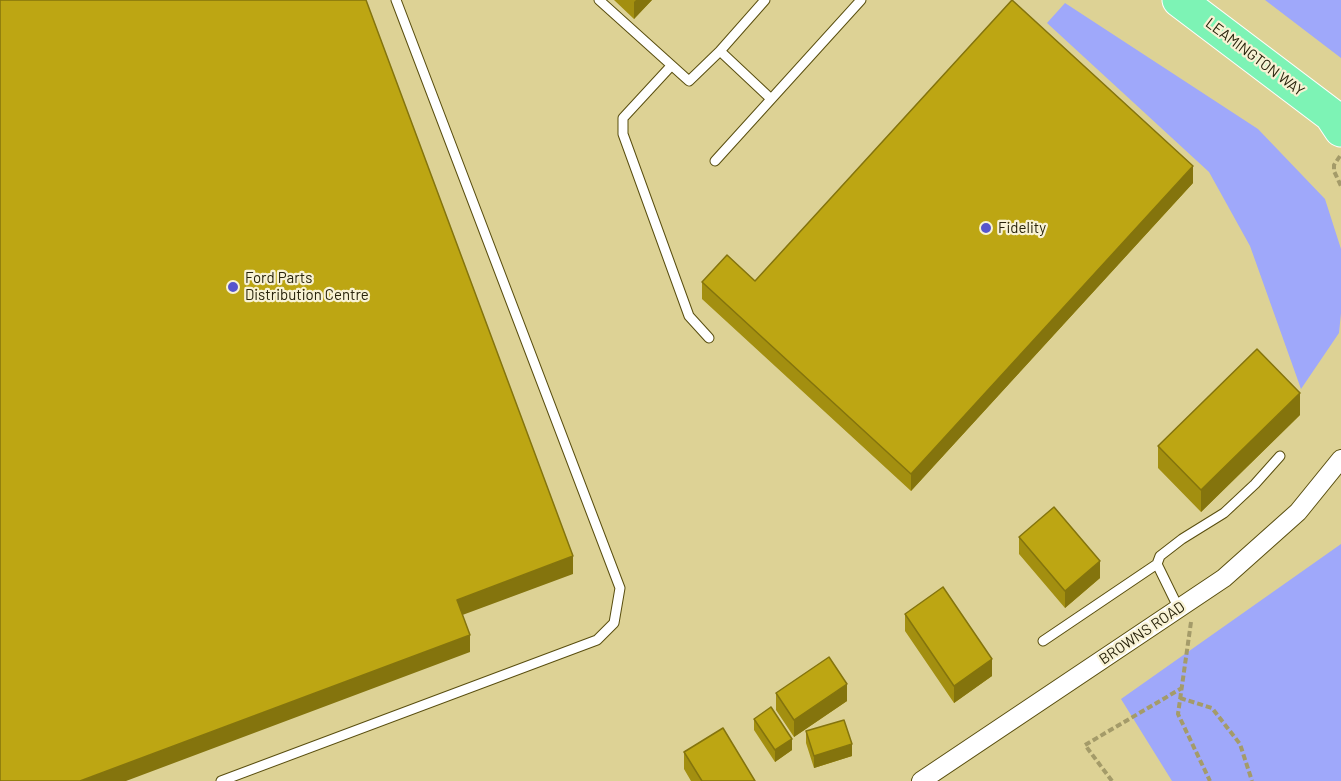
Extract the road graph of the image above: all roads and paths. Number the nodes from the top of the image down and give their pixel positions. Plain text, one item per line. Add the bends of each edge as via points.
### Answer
1 (396, 0) edge
2 (599, 0) edge
3 (765, 0) edge
4 (861, 0) edge
5 (1179, 0) edge
6 (720, 51) junction
7 (671, 66) junction
8 (770, 98) junction
9 (1338, 121) edge
10 (1341, 155) edge
11 (715, 161) dead end
12 (1341, 186) edge
13 (709, 338) dead end
14 (1281, 456) dead end
15 (1341, 459) edge
16 (1157, 564) junction
17 (1186, 604) junction
18 (1043, 641) dead end
19 (1182, 688) junction
20 (1180, 698) junction
21 (221, 781) edge
22 (921, 781) edge
23 (1112, 781) edge
24 (1210, 781) edge
25 (1252, 781) edge

1 - 21 lane via 620,588 614,623 597,640
2 - 7 lane
3 - 6 lane
4 - 8 lane
5 - 9 highway, LEAMINGTON WAY
6 - 7 lane via 689,81
6 - 8 lane
7 - 13 lane via 623,118 623,134 689,316
8 - 11 lane
10 - 12 path via 1334,165
14 - 16 lane via 1229,508 1160,556
15 - 17 street, BROWNS ROAD via 1298,512 1224,578
16 - 17 lane
16 - 18 lane
17 - 19 path
17 - 22 street, BROWNS ROAD
19 - 20 path
19 - 23 path via 1084,745
20 - 24 path via 1178,714
20 - 25 path via 1212,708 1239,744

